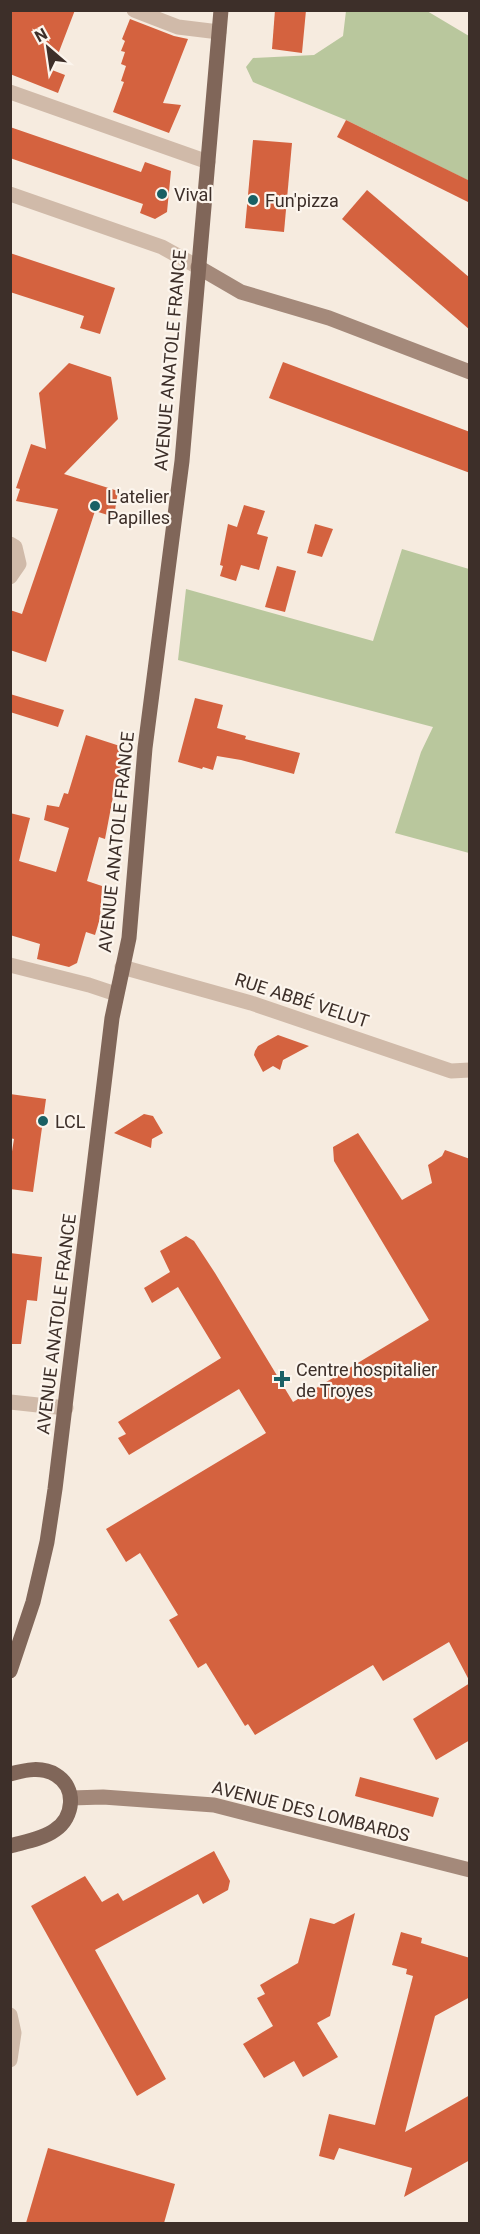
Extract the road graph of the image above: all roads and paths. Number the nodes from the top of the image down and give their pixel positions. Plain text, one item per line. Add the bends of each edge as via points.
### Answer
1 (134, 10) edge
2 (221, 10) edge
3 (219, 32) junction
4 (10, 92) edge
5 (208, 162) junction
6 (10, 194) edge
7 (198, 267) junction
8 (470, 372) edge
9 (10, 544) edge
10 (10, 577) edge
11 (10, 965) edge
12 (122, 967) junction
13 (116, 994) junction
14 (470, 1071) edge
15 (10, 1402) edge
16 (66, 1408) junction
17 (10, 1671) edge
18 (11, 1771) edge
19 (71, 1798) junction
20 (10, 1846) edge
21 (470, 1870) edge
22 (10, 2015) edge
23 (10, 2060) edge

1 - 3 street via 178,27
2 - 3 main road, AVENUE ANATOLE FRANCE
3 - 5 main road, AVENUE ANATOLE FRANCE
4 - 5 street
5 - 7 main road, AVENUE ANATOLE FRANCE
6 - 7 street via 162,247
7 - 8 street via 241,292 329,318
7 - 12 main road, AVENUE ANATOLE FRANCE via 182,461 148,722 129,938
9 - 10 street via 15,547 20,564
11 - 13 street
12 - 13 main road, AVENUE ANATOLE FRANCE
12 - 14 street, RUE ABBÉ VELUT via 251,1003 451,1071
13 - 16 main road, AVENUE ANATOLE FRANCE
15 - 16 street
16 - 17 main road, AVENUE ANATOLE FRANCE via 47,1542 33,1602
18 - 19 main road via 40,1769 56,1774 68,1785
19 - 20 main road via 65,1820 54,1831
19 - 21 street, AVENUE DES LOMBARDS via 214,1805
22 - 23 street via 14,2033

